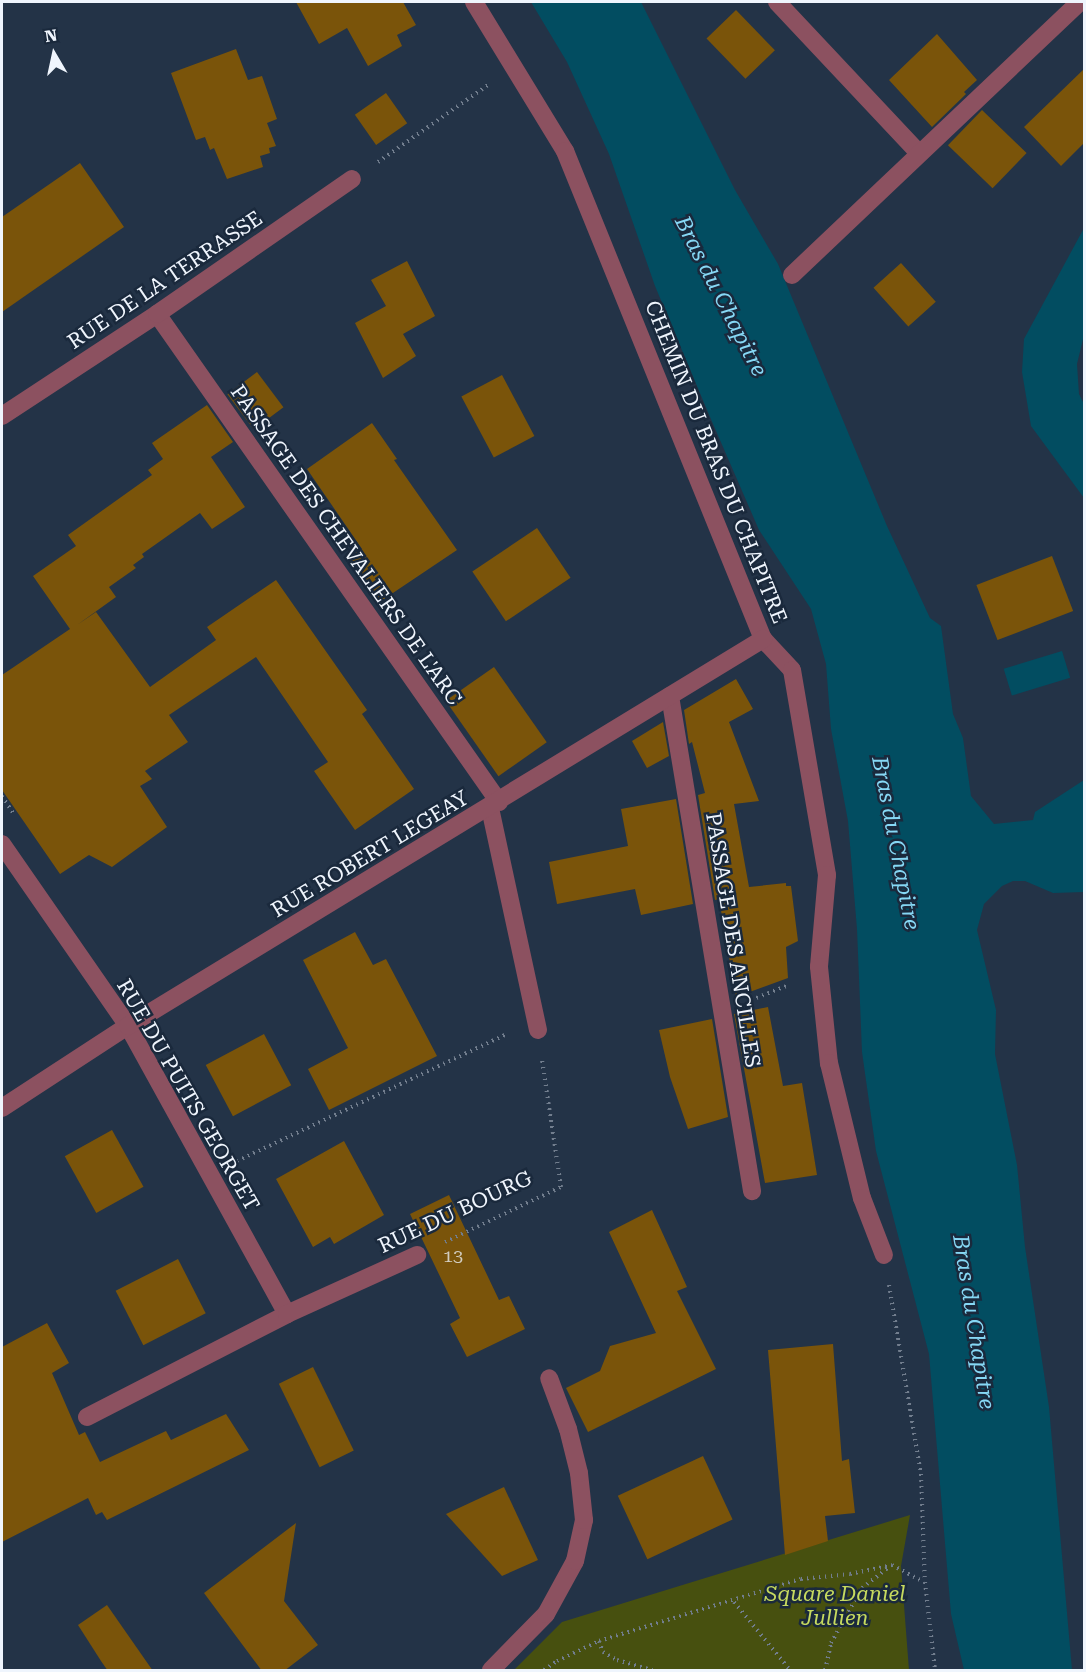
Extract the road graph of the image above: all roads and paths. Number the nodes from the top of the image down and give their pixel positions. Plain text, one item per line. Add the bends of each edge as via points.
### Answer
1 (474, 2) edge
2 (777, 2) edge
3 (1080, 2) edge
4 (515, 66) junction
5 (920, 153) junction
6 (375, 163) dead end
7 (352, 179) dead end
8 (792, 274) dead end
9 (157, 314) junction
10 (2, 416) edge
11 (763, 639) junction
12 (670, 696) junction
13 (2, 796) edge
14 (495, 805) junction
15 (15, 816) dead end
16 (2, 844) edge
17 (537, 1025) junction
18 (128, 1026) junction
19 (2, 1108) edge
20 (209, 1174) junction
21 (752, 1191) dead end
22 (417, 1255) joint
23 (884, 1255) joint
24 (287, 1314) junction
25 (549, 1378) dead end
26 (87, 1417) dead end
27 (892, 1565) junction
28 (925, 1582) junction
29 (735, 1602) junction
30 (599, 1641) junction
31 (491, 1671) edge
32 (544, 1671) edge
33 (653, 1671) edge
34 (790, 1671) edge
35 (825, 1671) edge
36 (936, 1671) edge

1 - 4 street, CHEMIN DU BRAS DU CHAPITRE
2 - 5 street
3 - 5 street
4 - 6 path
4 - 11 street, CHEMIN DU BRAS DU CHAPITRE via 565,151
5 - 8 street
7 - 9 street, RUE DE LA TERRASSE
9 - 10 street, RUE DE LA TERRASSE
9 - 14 street, PASSAGE DES CHEVALIERS DE L'ARC
11 - 12 street, RUE ROBERT LEGEAY
11 - 23 street, CHEMIN DU BRAS DU CHAPITRE via 792,670 827,875 819,967 829,1063 861,1198
12 - 14 street, RUE ROBERT LEGEAY
12 - 21 street, PASSAGE DES ANCILLES
13 - 15 path
14 - 17 street
14 - 18 street, RUE ROBERT LEGEAY
16 - 18 street, RUE DU PUITS GEORGET
17 - 20 path
17 - 22 path, RUE DU BOURG via 561,1188
18 - 19 street, RUE ROBERT LEGEAY
18 - 20 street, RUE DU PUITS GEORGET
20 - 24 street, RUE DU PUITS GEORGET
22 - 24 street, RUE DU BOURG
23 - 28 path via 921,1474
24 - 26 street, RUE DU BOURG
25 - 31 street via 579,1473 584,1520 575,1561 546,1614
27 - 28 path
27 - 29 path via 801,1579
27 - 35 path via 862,1588 831,1643
28 - 36 path
29 - 30 path
29 - 34 path
30 - 32 path
30 - 33 path via 603,1652 617,1660

